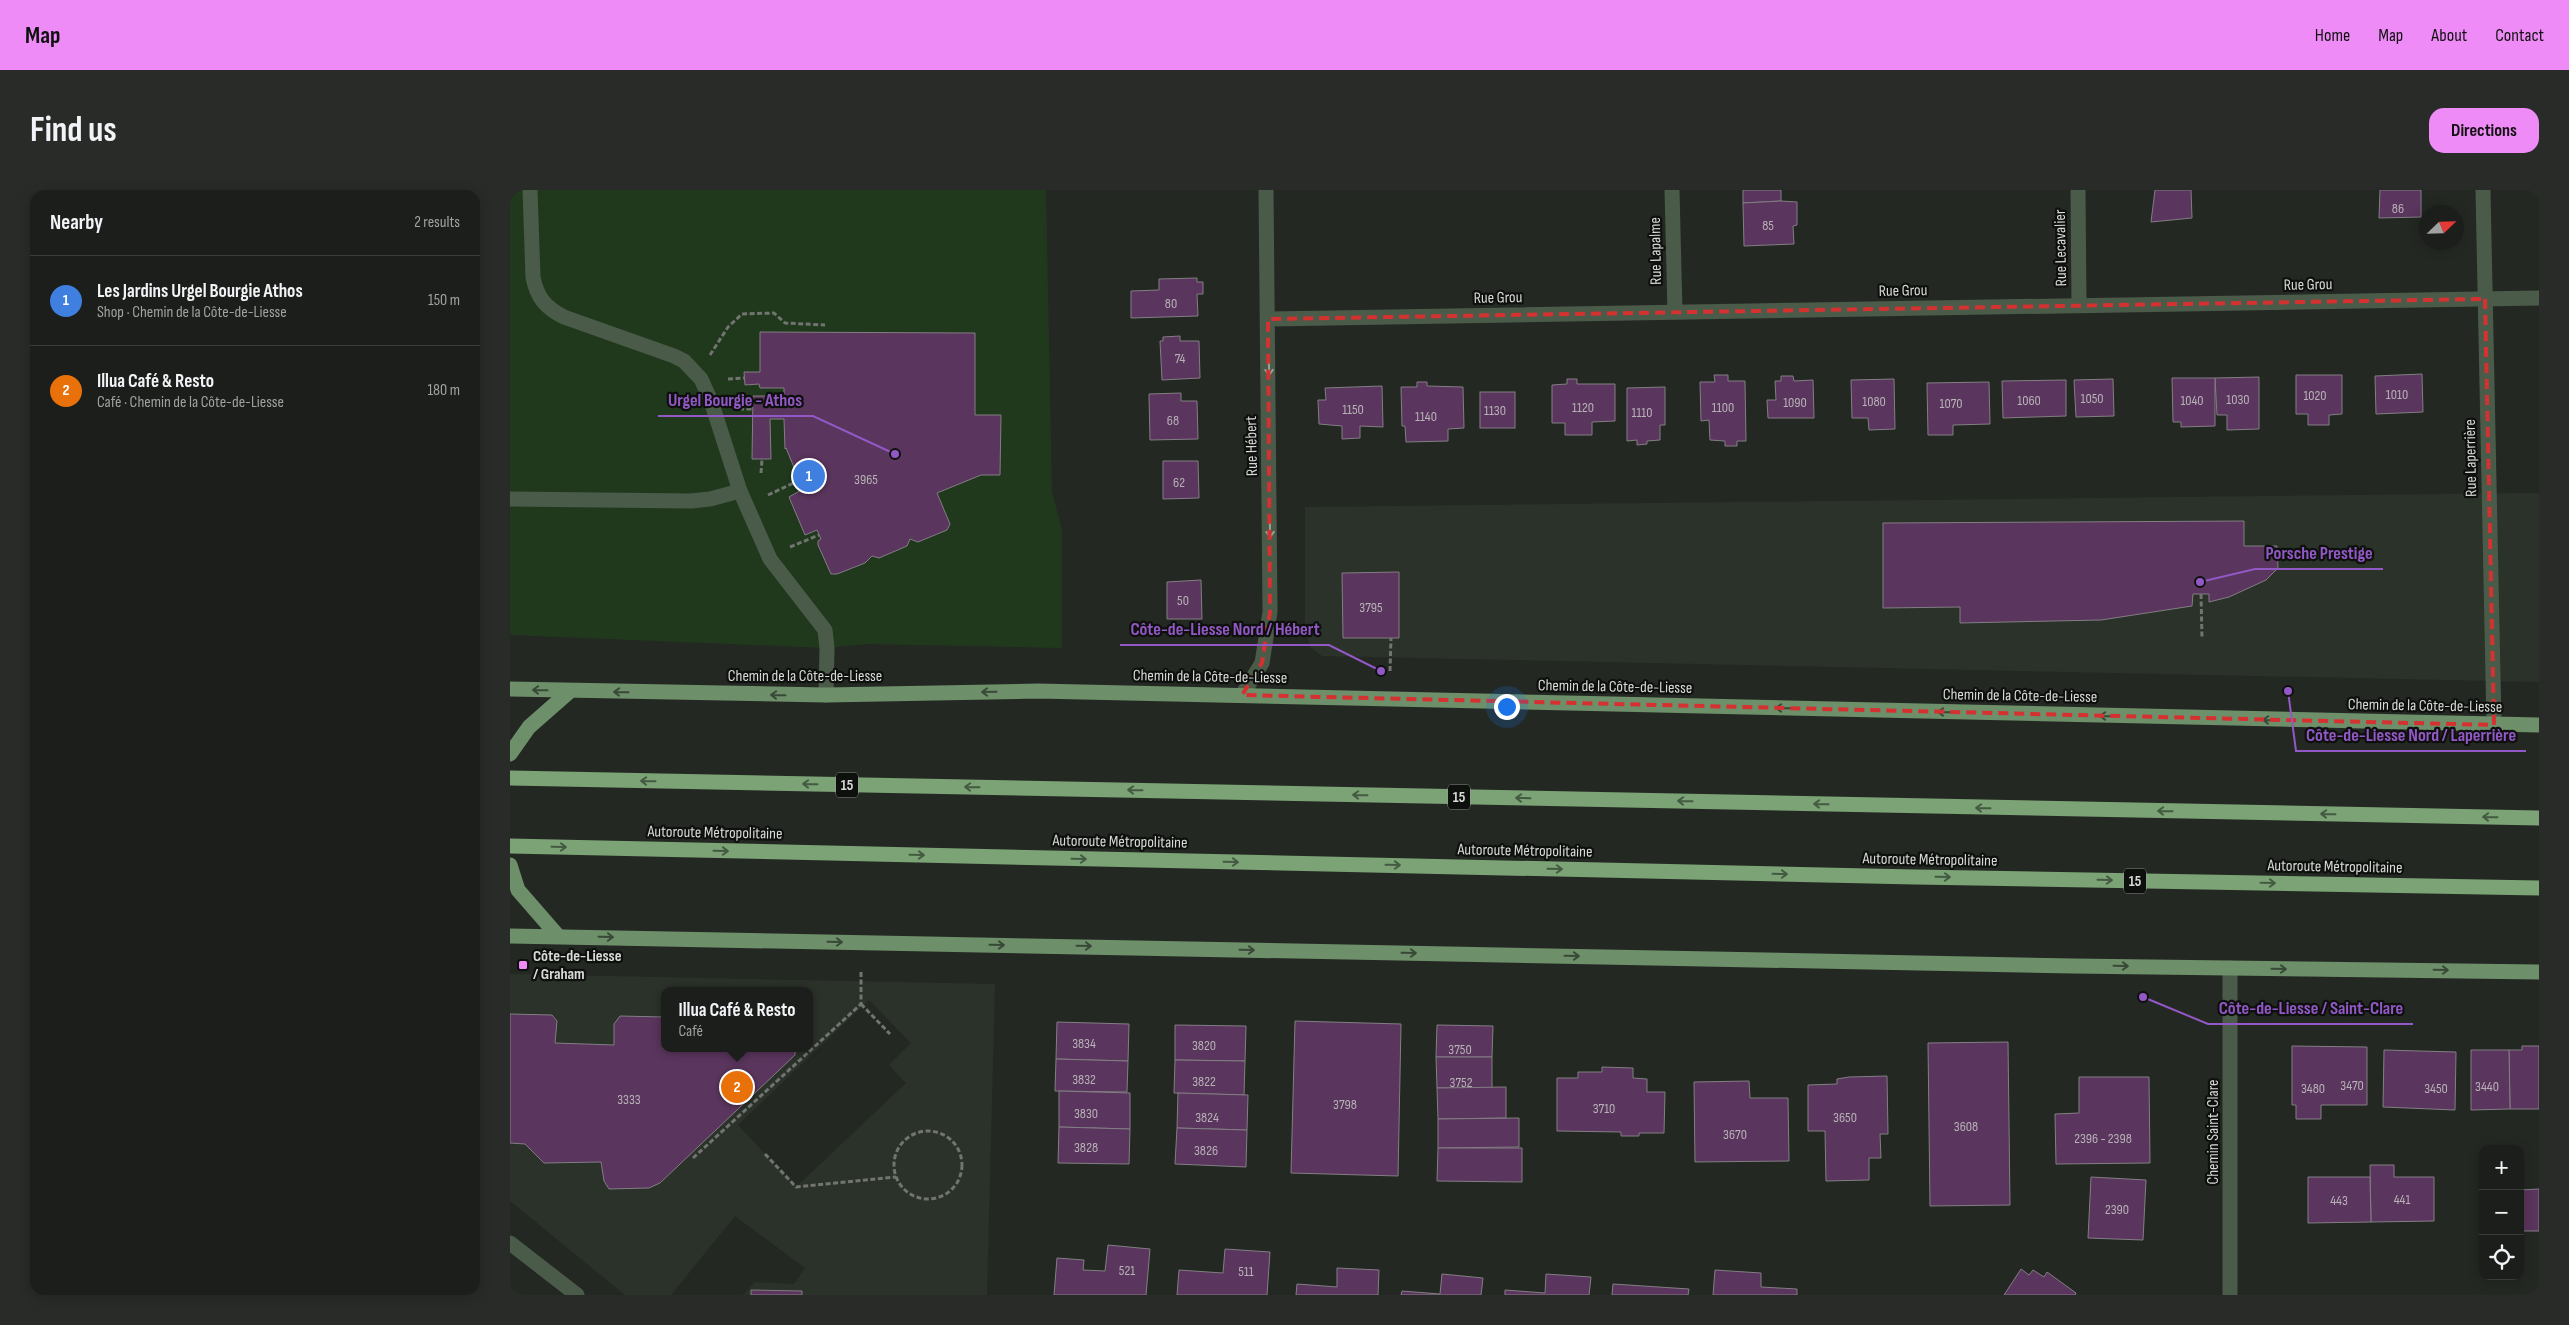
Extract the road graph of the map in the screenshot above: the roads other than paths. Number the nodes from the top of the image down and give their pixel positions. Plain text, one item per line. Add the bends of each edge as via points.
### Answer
1 (530, 190) edge
2 (1266, 190) edge
3 (1672, 190) edge
4 (2078, 190) edge
5 (2483, 190) edge
6 (2539, 298) edge
7 (2484, 299) junction
8 (2080, 305) junction
9 (1674, 312) junction
10 (1268, 319) junction
11 (740, 491) junction
12 (510, 499) edge
13 (510, 689) edge
14 (570, 691) junction
15 (826, 695) junction
16 (1242, 696) junction
17 (2494, 725) junction
18 (2539, 725) edge
19 (510, 754) edge
20 (510, 778) edge
21 (2539, 818) edge
22 (510, 846) edge
23 (510, 866) edge
24 (2539, 888) edge
25 (510, 936) edge
26 (558, 936) junction
27 (2230, 968) junction
28 (2539, 972) edge
29 (510, 1243) edge
30 (577, 1295) edge
31 (2230, 1295) edge

1 - 11 street via 533,277 542,301 550,310 564,317 674,356 692,367 711,401
2 - 10 street, Rue Hébert
3 - 9 street, Rue Lapalme
4 - 8 street, Rue Lecavalier
5 - 7 street, Rue Laperrière
6 - 7 street, Rue Grou
7 - 8 street, Rue Grou
7 - 17 street, Rue Laperrière
8 - 9 street, Rue Grou
9 - 10 street, Rue Grou
10 -> 16 street, Rue Hébert via 1270,612 1262,663
11 - 12 street via 691,501
11 - 15 street via 775,568 825,630
14 -> 13 main road, Chemin de la Côte-de-Liesse
15 -> 14 main road, Chemin de la Côte-de-Liesse
14 - 19 main road via 529,727
16 -> 15 main road, Chemin de la Côte-de-Liesse via 1038,691
17 -> 16 main road, Chemin de la Côte-de-Liesse
17 - 18 main road, Chemin de la Côte-de-Liesse
21 -> 20 highway, 15
22 -> 24 highway, Autoroute Métropolitaine / 15
23 - 26 main road via 518,890
25 - 26 main road
26 -> 27 main road
27 -> 28 main road
27 - 31 street, Chemin Saint-Clare
29 - 30 street

